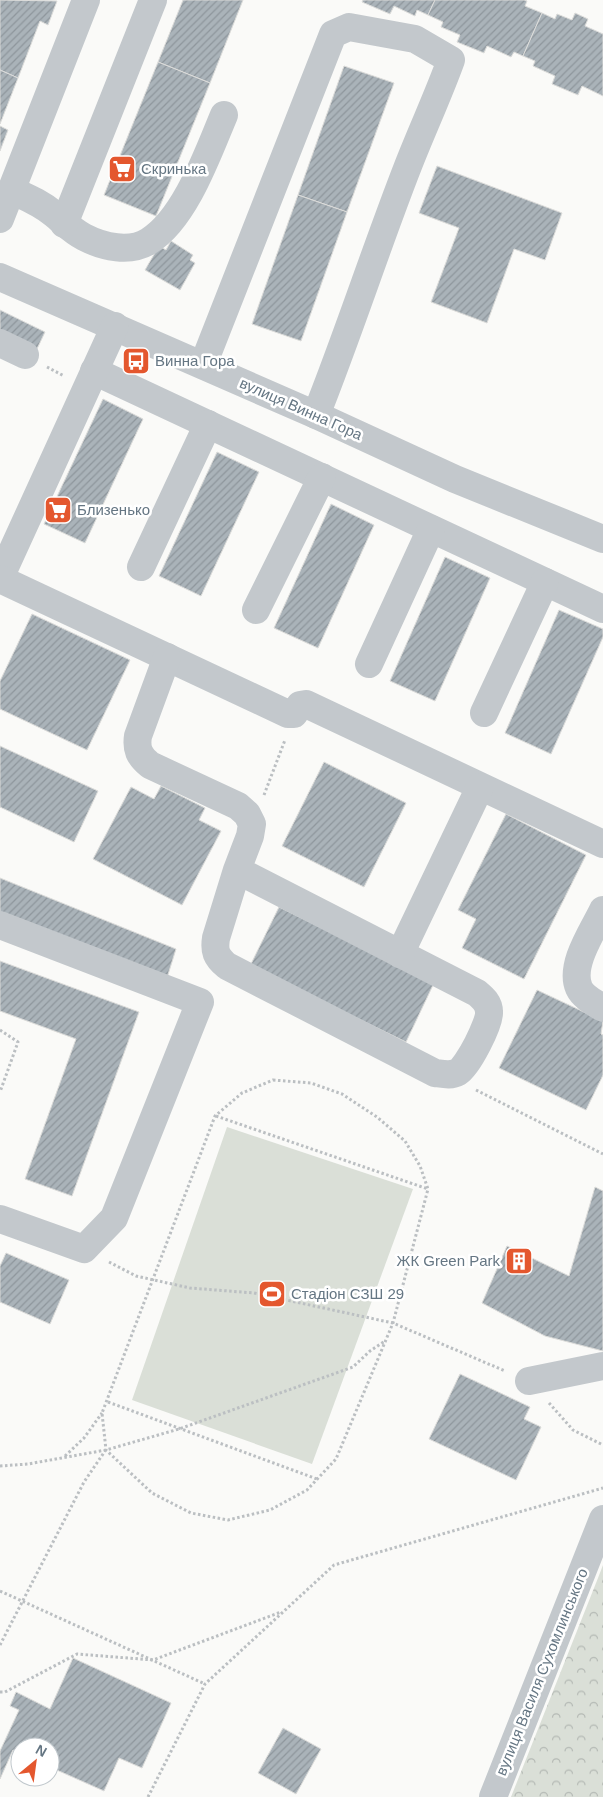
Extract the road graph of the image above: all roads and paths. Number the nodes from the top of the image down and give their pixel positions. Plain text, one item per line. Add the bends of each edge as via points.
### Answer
1 (86, 0) edge
2 (153, 0) edge
3 (224, 115) dead end
4 (11, 190) junction
5 (0, 219) edge
6 (64, 224) junction
7 (0, 277) edge
8 (115, 326) junction
9 (0, 343) edge
10 (25, 355) joint
11 (203, 365) junction
12 (90, 379) junction
13 (316, 415) junction
14 (208, 424) junction
15 (322, 478) junction
16 (431, 529) junction
17 (603, 539) edge
18 (140, 566) dead end
19 (0, 578) edge
20 (546, 582) junction
21 (603, 609) edge
22 (256, 610) dead end
23 (167, 657) junction
24 (368, 664) dead end
25 (484, 712) dead end
26 (294, 714) junction
27 (480, 786) junction
28 (252, 824) junction
29 (603, 844) edge
30 (237, 870) junction
31 (603, 910) edge
32 (0, 925) edge
33 (400, 954) junction
34 (603, 1008) edge
35 (0, 1030) edge
36 (447, 1075) junction
37 (0, 1092) edge
38 (216, 1116) junction
39 (603, 1154) edge
40 (428, 1189) junction
41 (0, 1219) edge
42 (136, 1276) dead end
43 (152, 1279) junction
44 (393, 1322) junction
45 (386, 1340) junction
46 (603, 1366) edge
47 (529, 1381) junction
48 (108, 1402) junction
49 (102, 1413) junction
50 (179, 1428) junction
51 (603, 1445) edge
52 (106, 1450) junction
53 (64, 1457) junction
54 (0, 1466) edge
55 (317, 1479) junction
56 (603, 1488) edge
57 (603, 1519) edge
58 (0, 1591) edge
59 (22, 1600) junction
60 (284, 1611) junction
61 (0, 1645) edge
62 (152, 1660) junction
63 (204, 1684) junction
64 (0, 1692) edge
65 (148, 1797) edge
66 (493, 1797) edge

1 - 4 street
2 - 6 street
3 - 6 street via 195,181 176,214 148,242 134,247 118,247 85,238
4 - 5 street
4 - 6 street via 44,206
7 - 8 street, вулиця Винна Гора
8 - 11 street, вулиця Винна Гора
8 - 12 street
9 - 10 street
10 - 12 path
11 - 13 street, вулиця Винна Гора
11 - 13 street via 333,34 349,27 415,39 451,60 408,164
12 - 14 street
12 - 19 street
13 - 17 street, вулиця Винна Гора via 456,479
14 - 15 street
14 - 18 street
15 - 16 street
15 - 22 street
16 - 20 street
16 - 24 street
19 - 23 street
20 - 21 street
20 - 25 street
23 - 26 street
23 - 28 street via 138,736 141,758 238,806
26 - 27 street via 300,705 306,704
26 - 28 path
27 - 29 street
27 - 33 street
28 - 30 street
30 - 33 street
30 - 36 street via 216,938 214,949 218,959 435,1073
31 - 34 street via 578,960 576,975 580,990
32 - 41 street via 200,1002 114,1218 84,1249
33 - 36 street via 477,993 486,1001 490,1012 487,1024 467,1063 458,1072
35 - 37 path via 18,1042
36 - 39 path
38 - 40 path
38 - 40 path via 242,1093 272,1080 311,1083 342,1094 405,1141 420,1166
38 - 43 path
40 - 44 path
42 - 43 path
43 - 44 path via 190,1288 254,1293
43 - 48 path
44 - 45 path
44 - 47 path
45 - 50 path via 353,1368
45 - 55 path via 336,1459
46 - 47 street
47 - 51 path via 573,1430
48 - 49 path
48 - 50 path
49 - 52 path
49 - 53 path via 84,1438
50 - 52 path
50 - 55 path
52 - 53 path
52 - 55 path via 152,1493 191,1513 228,1520 270,1510 307,1490
52 - 59 path via 84,1482
53 - 54 path
56 - 60 path via 334,1565
57 - 66 street, вулиця Василя Сухомлинського
58 - 59 path
59 - 61 path
59 - 62 path
60 - 62 path
60 - 63 path
62 - 63 path
62 - 64 path via 77,1654
63 - 65 path

